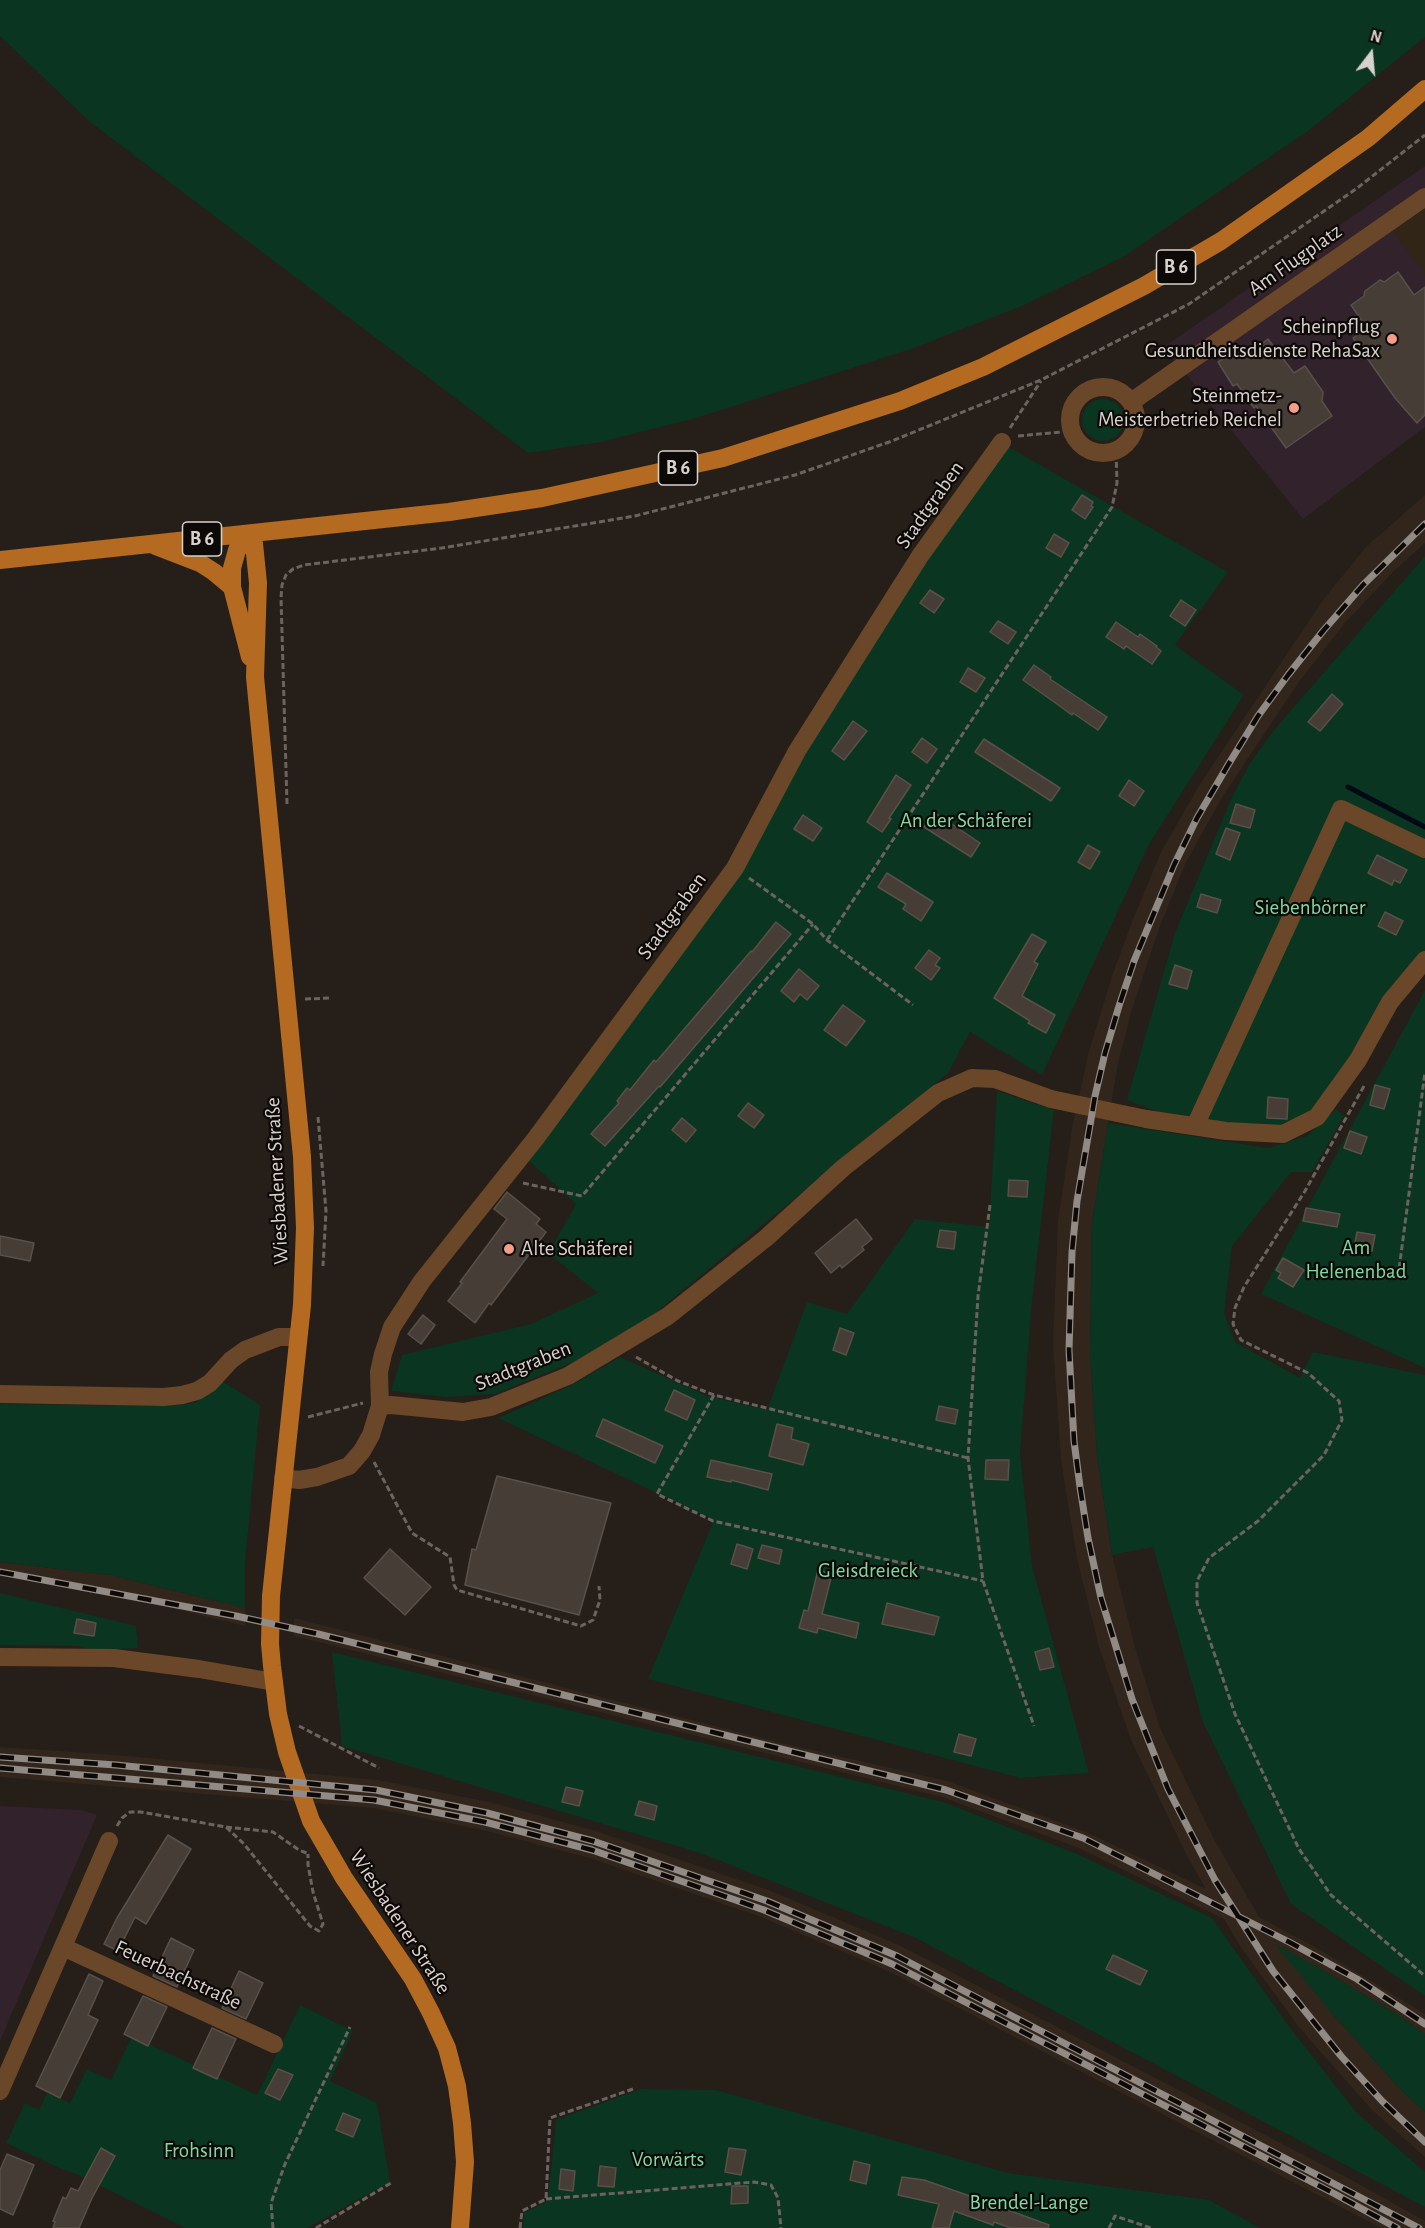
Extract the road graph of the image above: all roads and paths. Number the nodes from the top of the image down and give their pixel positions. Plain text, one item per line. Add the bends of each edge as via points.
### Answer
1 (1425, 89) edge
2 (1425, 135) edge
3 (1425, 197) edge
4 (1041, 380) junction
5 (1131, 402) junction
6 (1072, 430) junction
7 (1003, 440) junction
8 (1116, 450) junction
9 (253, 534) junction
10 (152, 545) junction
11 (0, 560) edge
12 (232, 588) junction
13 (255, 677) junction
14 (288, 813) dead end
15 (1425, 849) edge
16 (735, 868) junction
17 (813, 924) junction
18 (827, 940) junction
19 (1425, 960) edge
20 (913, 1005) dead end
21 (1425, 1072) edge
22 (1365, 1085) dead end
23 (318, 1116) dead end
24 (1195, 1126) junction
25 (504, 1179) junction
26 (990, 1205) dead end
27 (323, 1272) dead end
28 (1398, 1277) dead end
29 (298, 1337) junction
30 (621, 1345) junction
31 (0, 1394) edge
32 (714, 1395) junction
33 (381, 1402) junction
34 (309, 1407) dead end
35 (309, 1416) junction
36 (289, 1422) junction
37 (308, 1427) dead end
38 (362, 1451) junction
39 (968, 1458) junction
40 (283, 1478) junction
41 (983, 1581) junction
42 (600, 1586) dead end
43 (0, 1657) edge
44 (274, 1682) junction
45 (295, 1724) dead end
46 (1034, 1726) dead end
47 (379, 1768) dead end
48 (226, 1827) junction
49 (109, 1841) joint
50 (305, 1845) dead end
51 (299, 1850) dead end
52 (308, 1854) junction
53 (315, 1863) dead end
54 (63, 1947) junction
55 (1425, 1976) edge
56 (350, 2026) dead end
57 (274, 2044) dead end
58 (633, 2088) dead end
59 (0, 2091) edge
60 (391, 2183) dead end
61 (546, 2199) junction
62 (273, 2228) edge
63 (316, 2228) edge
64 (459, 2228) edge
65 (520, 2228) edge
66 (781, 2228) edge
67 (1109, 2228) edge
68 (1150, 2228) edge

1 - 9 main road, B 6 via 1368,138 1221,241 1144,286 983,367 900,401 723,458 542,498
2 - 4 path via 1356,189 1189,304
3 - 5 street, Am Flugplatz
4 - 7 path
4 - 14 path via 892,441 795,475 635,516 293,569 286,575 281,598
5 - 6 street via 1115,388 1093,388 1076,400 1071,410
5 - 8 street via 1137,420 1135,429 1125,446
6 - 7 path
6 - 8 street via 1085,448 1107,453
7 - 16 street, Stadtgraben via 920,556 797,751
8 - 18 path via 1117,483 1112,507
9 - 10 main road, B 6
9 - 12 main road, Wiesbadener Straße via 237,550
9 - 13 main road, Wiesbadener Straße via 258,583
10 - 11 main road, B 6
10 - 12 main road via 200,563
12 - 13 main road, Wiesbadener Straße
13 - 29 main road, Wiesbadener Straße via 302,1157 305,1269
15 - 24 street via 1341,809
16 - 17 path
16 - 25 street, Stadtgraben
17 - 18 path
17 - 25 path via 582,1196
18 - 20 path
19 - 24 street via 1390,1002 1358,1060 1317,1117 1282,1134
21 - 28 path
22 - 55 path via 1244,1287 1233,1324 1241,1340 1308,1373 1339,1401 1342,1420 1324,1455 1258,1521 1209,1558 1197,1581 1197,1603 1235,1714 1299,1849 1331,1895
23 - 27 path via 326,1210
24 - 30 street, Stadtgraben via 1051,1099 995,1079 972,1078 938,1093 668,1316
25 - 33 street, Stadtgraben via 423,1281 392,1328 379,1372
26 - 39 path via 978,1296
29 - 31 street via 279,1338 245,1350 210,1383 182,1395
29 - 36 main road, Wiesbadener Straße
30 - 32 path via 648,1365
30 - 33 street, Stadtgraben via 568,1376 491,1407 463,1412
32 - 39 path
32 - 41 path via 657,1494 714,1521
33 - 35 path
33 - 38 street, Stadtgraben
34 - 35 path
35 - 36 path
35 - 37 path
36 - 40 main road, Wiesbadener Straße
38 - 40 street, Stadtgraben via 339,1471 299,1480
38 - 42 path via 371,1458 411,1533 450,1557 457,1590 581,1626 594,1620
39 - 41 path
40 - 44 main road, Wiesbadener Straße via 271,1596
41 - 46 path
43 - 44 street via 114,1658
44 - 64 main road, Wiesbadener Straße via 287,1752 311,1821 344,1878 413,1979 447,2048 457,2086 465,2162
45 - 47 path
48 - 49 path via 130,1812
48 - 51 path via 273,1832
48 - 52 path via 310,1926 319,1931 323,1924 313,1892
49 - 54 street
50 - 52 path
52 - 53 path
54 - 57 street, Feuerbachstraße
54 - 59 street
56 - 62 path via 285,2164 271,2203
58 - 61 path via 550,2118
60 - 63 path
61 - 65 path via 522,2211
61 - 66 path via 754,2182 771,2185 778,2198
67 - 68 path via 1115,2216

